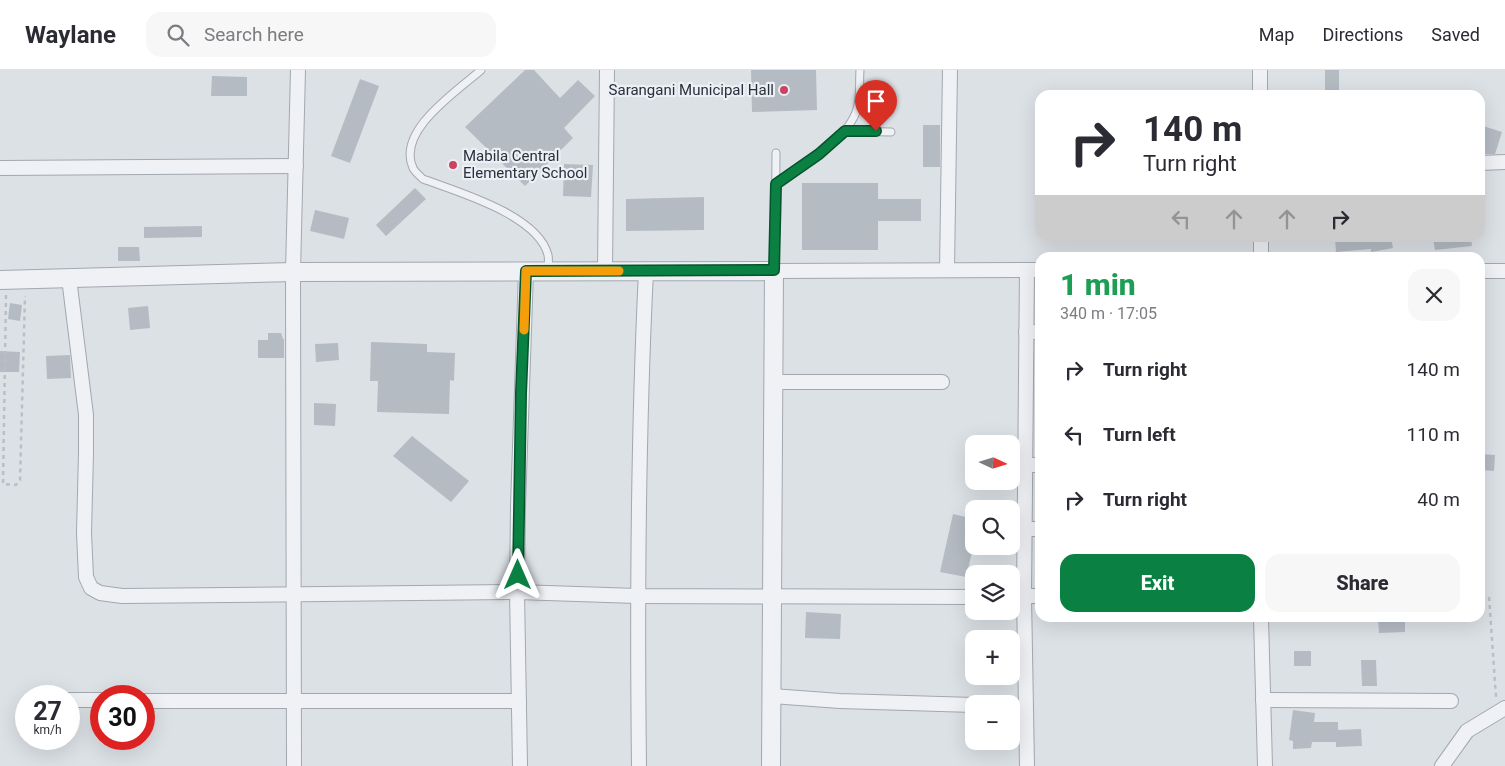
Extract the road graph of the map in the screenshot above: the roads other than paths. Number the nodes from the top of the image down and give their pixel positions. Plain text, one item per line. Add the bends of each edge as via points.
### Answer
1 (298, 70) edge
2 (481, 70) edge
3 (607, 70) edge
4 (860, 70) edge
5 (950, 70) edge
6 (1260, 70) edge
7 (1260, 90) edge
8 (845, 131) junction
9 (891, 132) dead end
10 (776, 152) dead end
11 (1505, 162) edge
12 (1485, 163) edge
13 (296, 166) junction
14 (0, 168) edge
15 (776, 184) junction
16 (774, 270) junction
17 (947, 270) junction
18 (1034, 270) edge
19 (526, 271) junction
20 (548, 271) junction
21 (606, 271) junction
22 (646, 271) junction
23 (1485, 271) edge
24 (293, 272) junction
25 (1505, 272) edge
26 (69, 278) junction
27 (3, 280) edge
28 (1033, 332) edge
29 (774, 382) junction
30 (942, 382) dead end
31 (1033, 398) edge
32 (1035, 465) edge
33 (1025, 466) junction
34 (1025, 529) junction
35 (1035, 529) edge
36 (1020, 577) edge
37 (518, 592) junction
38 (293, 594) junction
39 (637, 596) junction
40 (772, 596) junction
41 (1020, 596) edge
42 (1035, 596) edge
43 (965, 597) edge
44 (1020, 620) edge
45 (1261, 622) edge
46 (772, 696) junction
47 (155, 700) edge
48 (1263, 700) junction
49 (294, 701) junction
50 (519, 701) junction
51 (1451, 701) dead end
52 (965, 705) edge
53 (1020, 707) edge
54 (1026, 707) junction
55 (1501, 711) edge
56 (294, 766) edge
57 (520, 766) edge
58 (639, 766) edge
59 (771, 766) edge
60 (1026, 766) edge
61 (1265, 766) edge
62 (1442, 766) edge

1 - 13 street
2 - 20 lane via 425,119 409,150 413,169 423,179 507,212 544,245 548,254
3 - 21 street
4 - 8 lane via 859,103
5 - 17 street
6 - 7 street
8 - 9 lane
8 - 15 lane
10 - 15 lane
11 - 12 street
13 - 14 street
13 - 24 street
15 - 16 lane
16 - 17 street
16 - 22 street
16 - 29 street
17 - 18 street
18 - 28 street
19 - 20 street
19 - 24 street
19 - 37 street
20 - 21 street
21 - 22 street
22 - 39 street
23 - 25 street
24 - 26 street
24 - 38 street
26 - 27 street
26 - 38 street via 86,416 84,533 86,577 91,588 100,593 122,596
28 - 31 street
29 - 30 street
29 - 40 street
31 - 33 street
32 - 33 street
33 - 34 street
34 - 35 street
34 - 36 street
37 - 38 street
37 - 39 street
37 - 50 street
38 - 49 street
39 - 40 street
39 - 58 street
40 - 43 street
40 - 46 street
41 - 42 street
44 - 54 street
45 - 48 street
46 - 52 street
46 - 59 street
47 - 49 street
48 - 51 street
48 - 61 street
49 - 50 street
49 - 56 street
50 - 57 street
53 - 54 street
54 - 60 street
55 - 62 street via 1467,731

